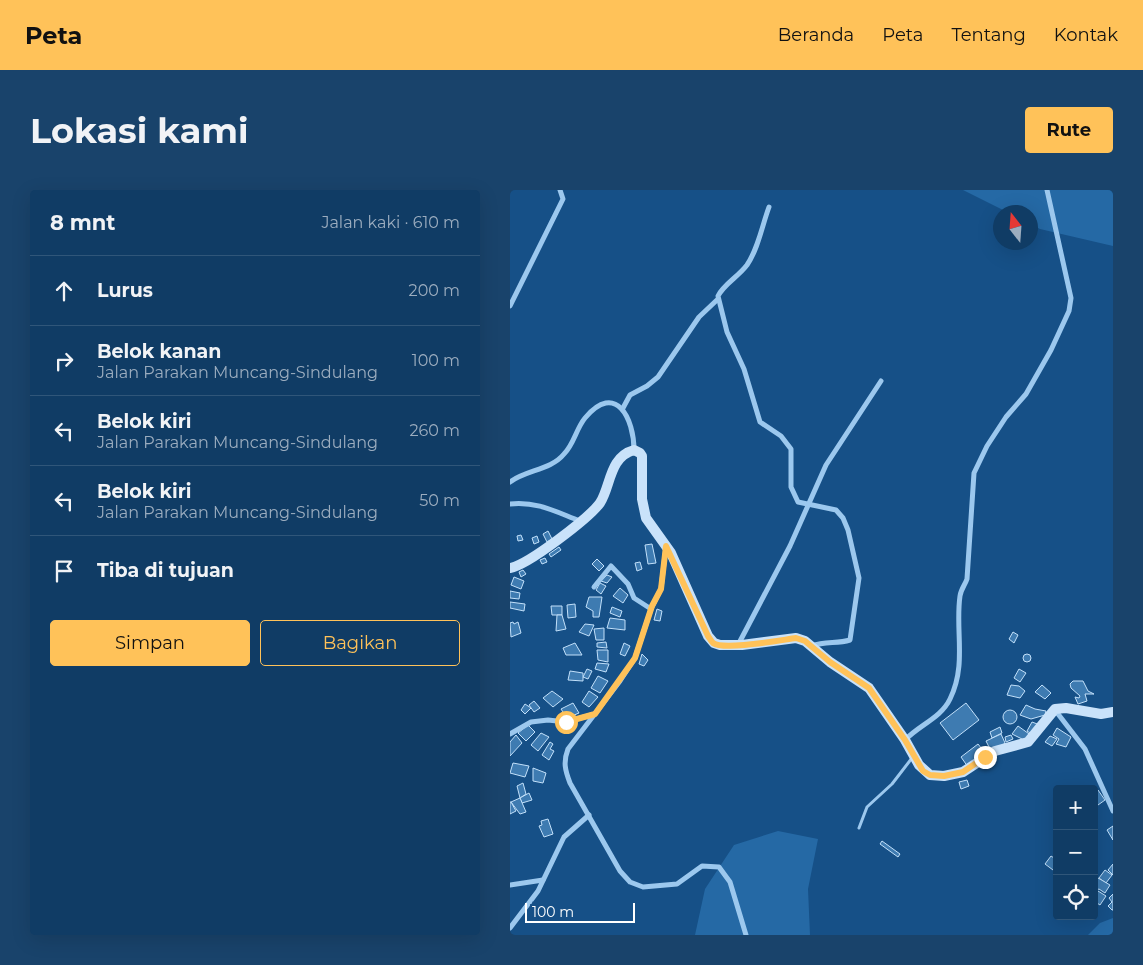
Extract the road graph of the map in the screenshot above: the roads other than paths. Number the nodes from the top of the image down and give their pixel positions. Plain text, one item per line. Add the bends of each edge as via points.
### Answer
1 (560, 190) edge
2 (1046, 190) edge
3 (769, 207) dead end
4 (718, 299) junction
5 (510, 306) edge
6 (881, 381) dead end
7 (623, 408) junction
8 (634, 450) junction
9 (510, 482) edge
10 (510, 504) edge
11 (807, 505) junction
12 (581, 521) junction
13 (666, 546) junction
14 (510, 568) edge
15 (594, 587) dead end
16 (651, 609) junction
17 (738, 645) junction
18 (812, 647) junction
19 (1055, 709) junction
20 (1113, 712) edge
21 (595, 714) junction
22 (510, 734) edge
23 (905, 740) junction
24 (913, 756) junction
25 (1113, 811) edge
26 (589, 815) junction
27 (859, 828) dead end
28 (543, 880) junction
29 (510, 885) edge
30 (510, 928) edge
31 (746, 935) edge

1 - 5 street via 563,198
2 - 23 street via 1070,298 1069,311 1026,394 998,428 974,474 967,579 959,603 958,672 946,706
3 - 4 street via 749,262 736,279 724,287
4 - 7 street via 699,317 658,377 630,395
4 - 11 street via 760,422 788,443 792,456 791,487 798,502
6 - 11 street via 826,465
7 - 8 street via 629,420
7 - 9 street via 608,404 593,410 580,424 564,455
8 - 12 street via 615,465 600,502
8 - 13 street via 642,456 646,518
10 - 12 street via 532,504
11 - 17 street via 790,546
11 - 18 street via 836,510 843,518 859,578 850,640 823,642
12 - 14 street via 527,562
13 - 16 street via 661,589
13 - 17 street via 708,636 720,645
15 - 16 street via 611,566 628,584 634,598
16 - 21 street via 635,658
17 - 18 street via 796,638
18 - 23 street via 869,688
19 - 20 street via 1101,714
19 - 24 street via 1028,742 995,751 963,772 930,775 923,771
19 - 25 street via 1085,749
21 - 22 street via 566,722 532,722
21 - 26 street via 568,749 564,762 570,783
23 - 24 street
24 - 27 lane via 892,784 867,807
26 - 28 street via 564,837
26 - 31 street via 623,876 636,885 677,884 702,866 719,867 730,882
28 - 29 street
28 - 30 street

